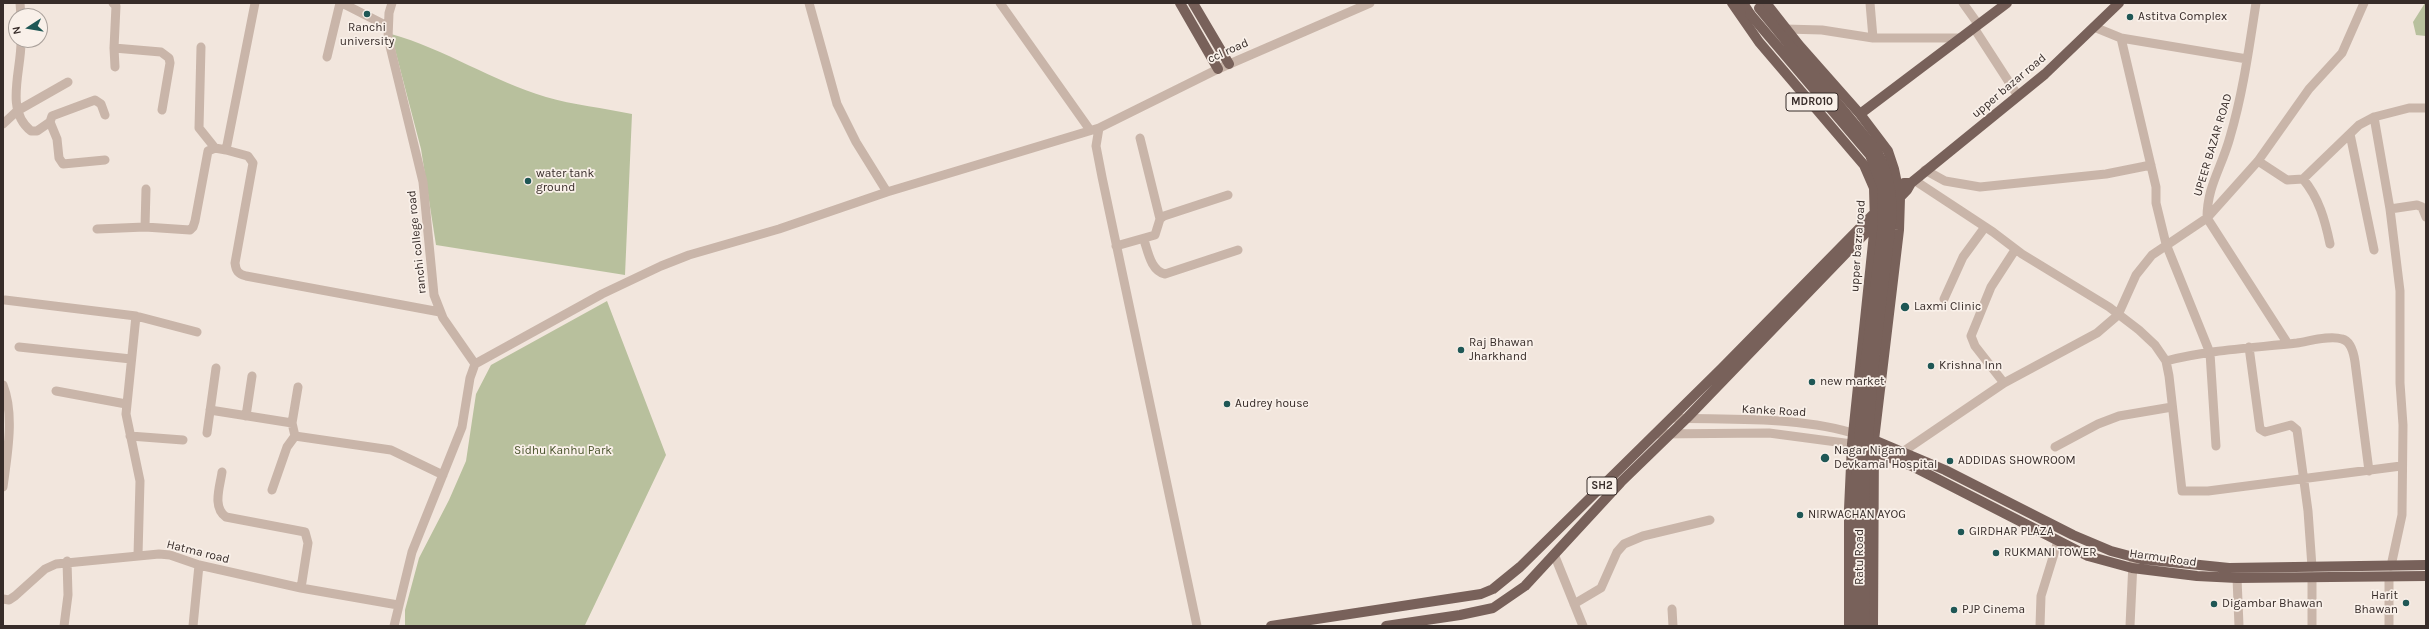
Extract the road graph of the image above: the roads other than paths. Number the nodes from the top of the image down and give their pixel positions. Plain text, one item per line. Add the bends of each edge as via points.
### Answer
1 (113, 3) edge
2 (255, 3) edge
3 (341, 3) edge
4 (392, 3) edge
5 (809, 3) edge
6 (1000, 3) edge
7 (1180, 3) edge
8 (1193, 3) edge
9 (1370, 3) edge
10 (1732, 3) edge
11 (1743, 3) edge
12 (1870, 3) edge
13 (1963, 3) edge
14 (2007, 3) edge
15 (2119, 3) edge
16 (2256, 3) edge
17 (2364, 3) edge
18 (1757, 7) edge
19 (387, 26) junction
20 (1976, 26) junction
21 (2094, 27) junction
22 (1785, 29) junction
23 (1872, 38) junction
24 (1962, 38) junction
25 (2121, 38) junction
26 (201, 47) dead end
27 (21, 48) edge
28 (114, 48) junction
29 (327, 57) dead end
30 (2247, 59) junction
31 (1229, 64) junction
32 (114, 67) dead end
33 (1218, 69) junction
34 (68, 82) dead end
35 (2018, 96) junction
36 (2426, 108) edge
37 (162, 110) dead end
38 (18, 111) junction
39 (1860, 114) junction
40 (105, 115) dead end
41 (2374, 117) junction
42 (50, 122) junction
43 (3, 124) edge
44 (1095, 129) junction
45 (2350, 134) junction
46 (1140, 138) dead end
47 (215, 148) junction
48 (226, 150) junction
49 (105, 160) dead end
50 (2258, 161) junction
51 (2151, 165) junction
52 (1925, 170) junction
53 (2302, 179) junction
54 (1913, 181) junction
55 (146, 189) dead end
56 (887, 192) junction
57 (1899, 193) junction
58 (1228, 195) dead end
59 (1876, 209) junction
60 (2390, 209) junction
61 (2426, 217) edge
62 (2207, 218) junction
63 (1160, 219) junction
64 (1875, 224) junction
65 (145, 227) junction
66 (1985, 227) junction
67 (97, 229) dead end
68 (1144, 240) junction
69 (2166, 244) junction
70 (2330, 244) dead end
71 (1116, 246) junction
72 (1238, 250) dead end
73 (2015, 250) junction
74 (2374, 250) dead end
75 (1944, 299) dead end
76 (4, 300) dead end
77 (440, 312) junction
78 (2118, 315) junction
79 (136, 316) junction
80 (197, 332) dead end
81 (2288, 344) junction
82 (19, 347) dead end
83 (2250, 347) junction
84 (2210, 352) junction
85 (131, 359) junction
86 (2166, 361) junction
87 (475, 364) junction
88 (216, 368) dead end
89 (252, 376) dead end
90 (2004, 383) junction
91 (3, 385) edge
92 (298, 387) dead end
93 (56, 391) dead end
94 (126, 404) junction
95 (2172, 407) junction
96 (210, 410) junction
97 (246, 416) junction
98 (1671, 418) junction
99 (1687, 418) junction
100 (292, 423) junction
101 (1672, 433) junction
102 (1853, 433) junction
103 (207, 434) dead end
104 (1655, 434) junction
105 (130, 436) junction
106 (295, 436) junction
107 (183, 440) dead end
108 (1874, 440) junction
109 (1852, 444) junction
110 (2216, 446) dead end
111 (2055, 447) dead end
112 (1873, 451) junction
113 (1904, 451) junction
114 (2401, 466) junction
115 (2369, 471) junction
116 (222, 472) dead end
117 (443, 475) junction
118 (2303, 478) junction
119 (3, 486) edge
120 (272, 490) dead end
121 (1710, 520) dead end
122 (2058, 541) junction
123 (1554, 554) junction
124 (138, 555) junction
125 (2134, 557) junction
126 (67, 561) junction
127 (199, 565) junction
128 (2426, 565) edge
129 (2391, 566) junction
130 (2312, 567) junction
131 (2132, 568) junction
132 (2426, 576) edge
133 (2389, 577) junction
134 (2236, 578) junction
135 (2312, 578) junction
136 (301, 588) junction
137 (3, 599) edge
138 (1574, 604) junction
139 (398, 605) junction
140 (1672, 609) dead end
141 (1409, 624) edge
142 (64, 626) edge
143 (193, 626) edge
144 (394, 626) edge
145 (1197, 626) edge
146 (1271, 626) edge
147 (1386, 626) edge
148 (1584, 626) edge
149 (1673, 626) edge
150 (1849, 626) edge
151 (1856, 626) edge
152 (1864, 626) edge
153 (1873, 626) edge
154 (2040, 626) edge
155 (2130, 626) edge
156 (2239, 626) edge
157 (2312, 626) edge
158 (2390, 626) edge

1 - 28 street via 116,6
2 - 48 street
3 - 19 street
3 - 29 street
4 - 19 street, ranchi college road
5 - 56 street via 837,104 856,142
6 - 44 street
7 - 33 main road
8 - 31 main road
9 - 31 street, ccl road
10 - 59 main road, upper bazra road / MDR010 via 1759,42 1864,165 1874,188
11 - 18 main road
12 - 23 street
13 - 20 street
14 - 20 main road
15 - 21 main road, upper bazar road
16 - 30 street, UPEER BAZAR ROAD
17 - 50 street via 2342,53 2309,89
18 - 22 main road, MDR010
18 - 151 main road, bridge via 1870,155 1882,187 1883,224 1865,367 1856,476
18 - 152 main road, bridge via 1877,151 1888,176 1891,192 1892,215 1874,362 1865,476
19 - 77 street, ranchi college road via 423,182 434,294
20 - 24 main road
20 - 35 street
21 - 25 street
21 - 35 main road, upper bazar road
22 - 23 street via 1822,30
22 - 39 main road, MDR010
23 - 24 street
24 - 39 main road
25 - 30 street
25 - 51 street
26 - 47 street via 199,128
27 - 38 street via 16,94
28 - 32 street
28 - 37 street via 161,52 169,58
30 - 62 street, UPEER BAZAR ROAD via 2230,140 2210,188
31 - 33 street, ccl road
33 - 44 street, ccl road
34 - 38 street
35 - 52 main road, upper bazar road
36 - 41 street via 2410,108
38 - 42 street via 31,131 37,131
38 - 43 street
39 - 57 main road, MDR010 via 1888,151
40 - 42 street via 101,104 94,100 52,116
41 - 45 street via 2359,124
41 - 60 street
42 - 49 street via 57,139 59,158 63,164
44 - 56 street, ccl road
44 - 71 street via 1096,146
45 - 53 street
45 - 74 street
46 - 63 street
47 - 48 street
47 - 65 street via 208,150 205,157 193,227 185,231
48 - 77 street via 248,156 253,163 234,263 240,274
50 - 53 street via 2287,180
50 - 62 street
51 - 52 street via 2106,174 1980,187 1945,181
51 - 69 street
52 - 54 main road, upper bazar road
53 - 70 street via 2312,190 2325,220
54 - 57 main road, upper bazar road via 1904,183
54 - 66 street
55 - 65 street
56 - 87 street, ccl road via 661,266 602,294
57 - 59 main road, upper bazar road
57 - 64 main road, upper bazar road
57 - 108 main road, MDR010 via 1899,230
58 - 63 street
59 - 64 main road, upper bazra road / MDR010
59 - 98 main road, SH2
60 - 61 street via 2417,205 2422,207
60 - 114 street via 2400,291 2400,384 2403,425
62 - 69 street
62 - 81 street
63 - 68 street via 1155,235
64 - 99 main road, SH2
64 - 102 main road, upper bazra road / MDR010
65 - 67 street
66 - 73 street
66 - 75 street via 1963,257
68 - 71 street
68 - 72 street via 1154,267 1165,274
69 - 78 street via 2152,255 2136,274
69 - 84 street
71 - 145 street
73 - 78 street
73 - 90 street via 1991,287 1971,336 1975,346
76 - 79 street
77 - 87 street, ranchi college road
78 - 86 street via 2155,345
78 - 90 street via 2097,333
79 - 80 street
79 - 85 street
81 - 83 street
81 - 115 street via 2342,338 2349,345 2356,362
82 - 85 street
83 - 84 street
83 - 118 street via 2260,429 2265,432 2288,426 2295,427
84 - 86 street
84 - 110 street
85 - 94 street
86 - 95 street
87 - 117 street via 470,378 462,426
88 - 96 street
89 - 97 street
90 - 113 street
91 - 119 street via 9,419
92 - 100 street
93 - 94 street
94 - 105 street
95 - 111 street via 2119,416
95 - 118 street via 2182,491 2208,491
96 - 97 street
96 - 103 street
97 - 100 street
98 - 99 street, Kanke Road
98 - 104 main road, SH2
99 - 101 main road, SH2
99 - 102 street, Kanke Road via 1824,426
100 - 106 street
101 - 104 street, Kanke Road
101 - 109 street, Kanke Road via 1769,433
101 - 123 main road, SH2 via 1621,482
102 - 108 street, Kanke Road
102 - 109 main road, upper bazra road / MDR010
104 - 146 main road, SH2 via 1520,566 1493,589 1454,599
105 - 107 street
105 - 124 street via 140,480
106 - 117 street via 391,450
106 - 120 street via 287,447
108 - 112 main road, Ratu Road
108 - 113 main road, Harmu Road
109 - 112 main road, Harmu Road
109 - 150 main road, Ratu Road
112 - 122 main road, Harmu Road via 1912,466
112 - 153 main road, Ratu Road
113 - 125 main road, Harmu Road via 2073,535 2110,551
114 - 115 street
114 - 129 street via 2402,515
115 - 118 street
116 - 136 street via 217,504 220,512 226,517 304,532 308,543
117 - 139 street via 412,552
118 - 130 street
121 - 138 street via 1642,536 1624,544 1617,552 1601,588
122 - 131 main road, Harmu Road via 2088,556
122 - 154 street via 2041,596
123 - 138 street
123 - 141 main road, SH2 via 1525,586 1493,608
124 - 126 street, Hatma road
124 - 127 street, Hatma road via 170,555
125 - 130 main road, Harmu Road via 2229,568
125 - 131 street
126 - 137 street, Hatma road via 45,569 9,600
126 - 142 street via 68,595
127 - 136 street, Hatma road
127 - 143 street
128 - 129 main road, Harmu Road
129 - 130 main road, Harmu Road
131 - 134 main road, Harmu Road
131 - 155 street
132 - 133 main road, Harmu Road
133 - 135 main road, Harmu Road
133 - 158 street
134 - 135 main road, Harmu Road
134 - 156 street
135 - 157 street
136 - 139 street, Hatma road
138 - 148 street
139 - 144 street
140 - 149 street
141 - 147 main road, SH2

